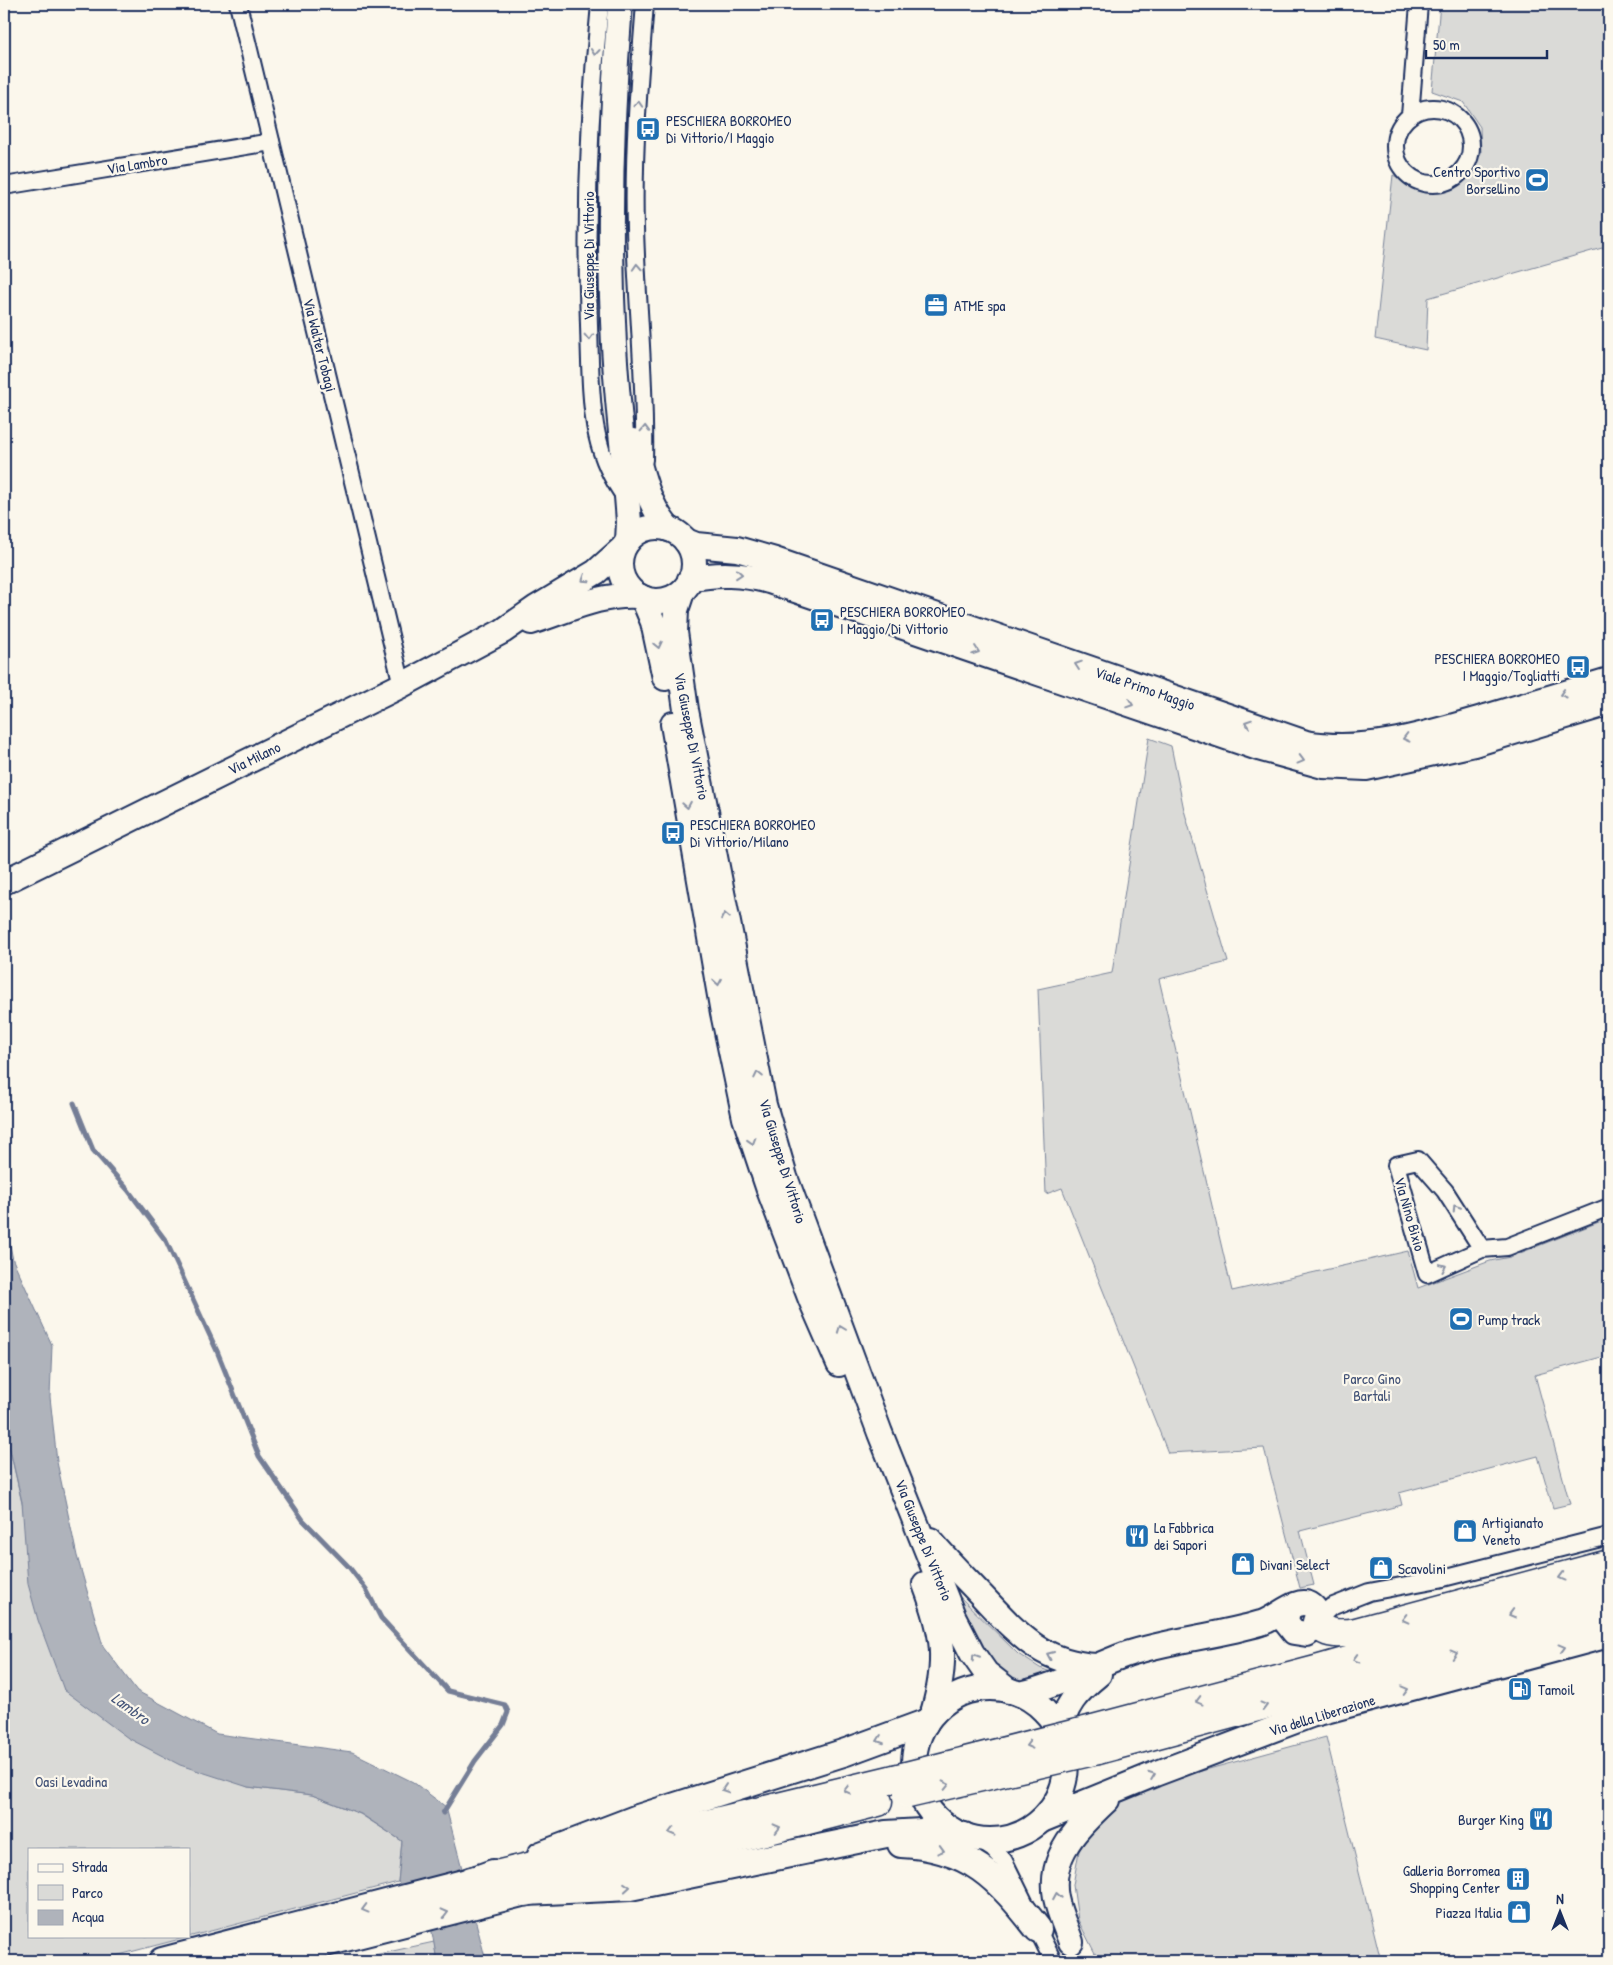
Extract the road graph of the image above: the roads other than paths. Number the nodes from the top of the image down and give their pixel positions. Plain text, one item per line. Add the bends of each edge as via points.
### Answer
1 (238, 4) edge
2 (600, 4) edge
3 (620, 4) edge
4 (645, 4) edge
5 (1419, 4) edge
6 (1410, 116) junction
7 (271, 142) junction
8 (4, 186) edge
9 (617, 386) junction
10 (643, 478) junction
11 (627, 501) junction
12 (678, 535) junction
13 (625, 545) junction
14 (686, 586) junction
15 (641, 597) junction
16 (503, 631) junction
17 (402, 685) junction
18 (1607, 692) edge
19 (4, 882) edge
20 (1609, 1207) edge
21 (1482, 1249) junction
22 (919, 1526) junction
23 (1609, 1536) edge
24 (1609, 1564) edge
25 (1609, 1586) edge
26 (1609, 1612) edge
27 (1304, 1617) junction
28 (1609, 1635) edge
29 (1108, 1662) junction
30 (1015, 1693) junction
31 (929, 1718) junction
32 (1060, 1735) junction
33 (1096, 1740) junction
34 (896, 1788) junction
35 (1119, 1788) junction
36 (1042, 1820) junction
37 (972, 1838) junction
38 (788, 1854) junction
39 (526, 1892) junction
40 (474, 1893) junction
41 (412, 1909) junction
42 (1038, 1929) junction
43 (1070, 1942) dead end
44 (162, 1961) edge
45 (254, 1961) edge
46 (1053, 1961) edge

1 - 7 street, Via Walter Tobagi
2 -> 11 street, Via Giuseppe Di Vittorio via 591,98 588,198 590,359 596,433 609,470
3 - 9 main road, Via Giuseppe Di Vittorio via 611,204
10 -> 4 street, Via Giuseppe Di Vittorio via 646,411 635,169
5 - 6 street
6 - 6 street via 1401,125 1395,143 1398,162 1416,181 1442,183 1454,178 1468,159 1469,135 1464,124 1450,113 1433,108
7 - 8 street, Via Lambro
7 - 17 street, Via Walter Tobagi
9 - 10 main road, Via Giuseppe Di Vittorio
9 - 11 main road, Via Giuseppe Di Vittorio
10 - 12 main road, Via Giuseppe Di Vittorio via 657,512
11 - 13 main road, Via Giuseppe Di Vittorio
12 - 13 main road via 648,528 635,534
12 - 14 main road, Via Giuseppe Di Vittorio via 694,558
18 -> 12 main road, Viale Primo Maggio via 1396,740 1342,748 1306,743 776,560 737,549 696,545
13 - 15 main road, Via Giuseppe Di Vittorio via 620,561 622,578
13 -> 16 main road, Via Milano via 596,572
14 - 15 main road via 664,600
14 -> 18 main road, Viale Primo Maggio via 712,575 734,574 769,581 1258,748 1344,769 1366,768 1474,744
22 -> 14 main road, Via Giuseppe Di Vittorio via 880,1433 785,1177 764,1104 678,664 675,619 678,601
15 - 16 main road, Via Milano via 617,596 598,600
15 -> 31 main road, Via Giuseppe Di Vittorio via 653,622 660,650 723,1013 745,1118 811,1300 931,1600 940,1633 943,1661 939,1692
16 - 17 main road, Via Milano
17 - 19 main road, Via Milano
20 - 21 street, Via Nino Bixio via 1507,1247
21 -> 21 street, Via Nino Bixio via 1445,1191 1418,1160 1396,1165 1427,1274
29 -> 22 main road via 1061,1660 1026,1640 943,1556
30 -> 22 main road, Via Giuseppe Di Vittorio via 986,1673 972,1653 953,1616
23 - 27 street via 1439,1579 1369,1592
24 -> 27 highway via 1356,1632 1328,1632
25 -> 33 highway via 1325,1667
33 -> 26 highway
27 - 29 main road via 1263,1623 1128,1654
35 -> 28 main road, Via della Liberazione via 1311,1716
29 - 30 main road via 1050,1687
29 - 32 main road via 1068,1704
30 - 31 main road via 984,1688 970,1691 956,1696
30 - 32 main road via 1040,1707
31 - 37 main road via 914,1752 915,1781 933,1815 947,1828
31 -> 40 main road via 846,1752 638,1818
32 - 36 main road via 1066,1761 1065,1778 1055,1804
33 - 34 highway, bridge
39 -> 34 highway
34 -> 40 highway
35 - 36 main road, Via della Liberazione
43 -> 35 main road via 1056,1898 1057,1865 1077,1828
36 - 37 main road via 1017,1835 992,1840
37 - 38 main road via 939,1831 907,1832
37 - 42 street via 1004,1861
39 -> 38 main road via 630,1887
38 -> 42 main road via 870,1843 913,1845 945,1851 984,1870 1001,1884
39 - 40 main road
40 - 41 main road
41 -> 44 main road
41 - 45 main road
42 - 46 street

